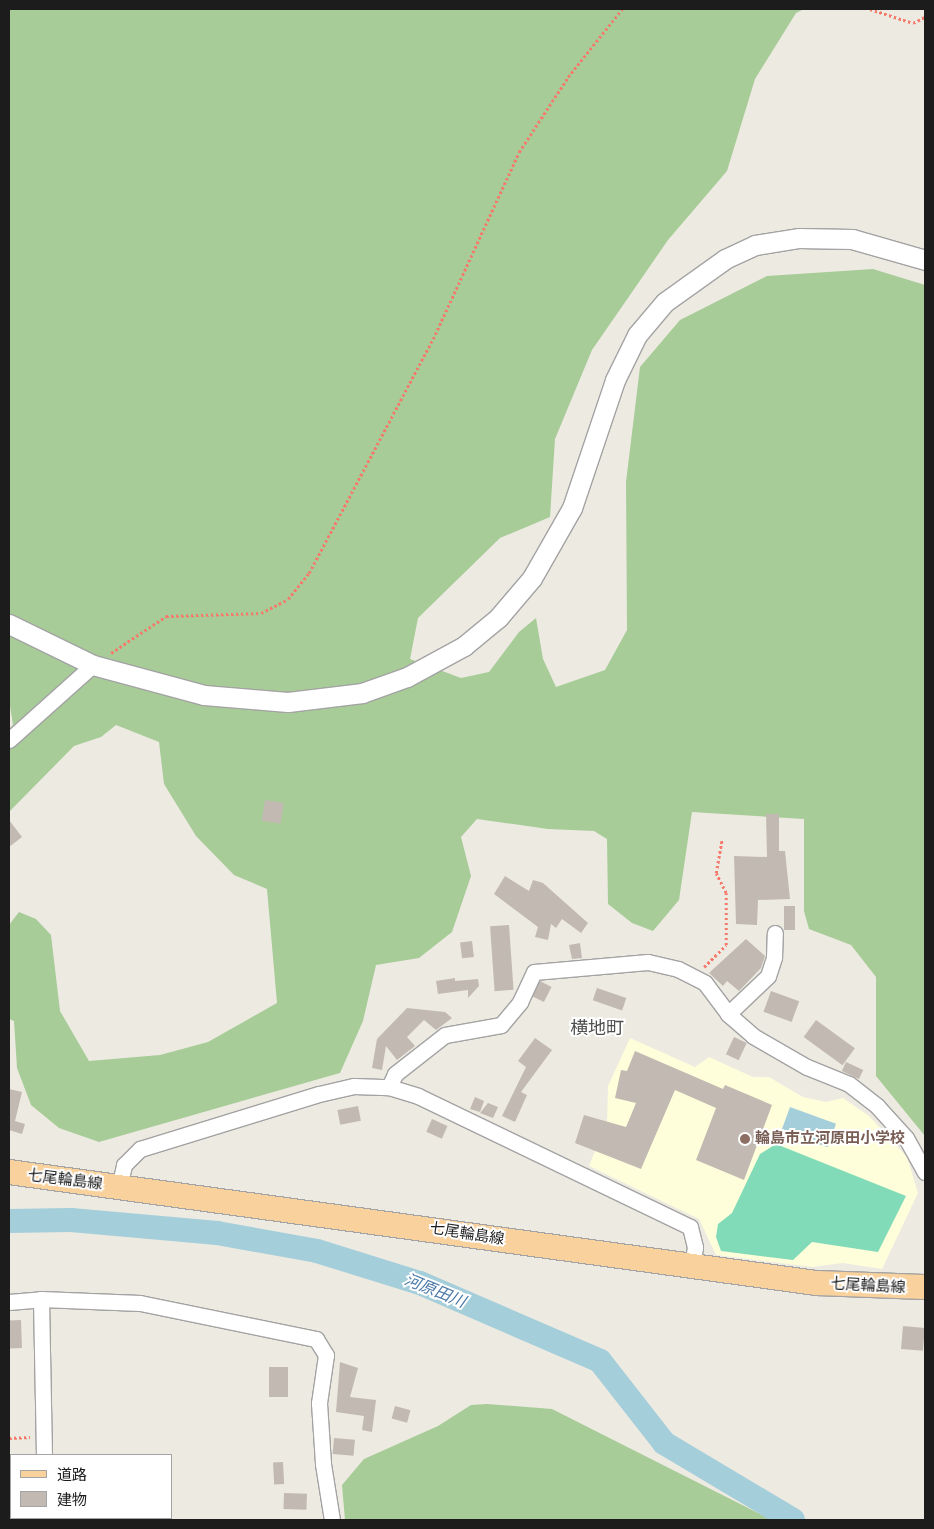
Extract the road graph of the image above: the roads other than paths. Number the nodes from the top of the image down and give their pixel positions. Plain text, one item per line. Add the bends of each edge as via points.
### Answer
1 (925, 260) edge
2 (9, 624) edge
3 (93, 665) junction
4 (9, 740) edge
5 (775, 933) dead end
6 (728, 1014) junction
7 (389, 1087) junction
8 (9, 1172) edge
9 (925, 1172) edge
10 (120, 1187) junction
11 (692, 1266) junction
12 (925, 1287) edge
13 (41, 1299) junction
14 (9, 1302) edge
15 (44, 1454) edge
16 (332, 1520) edge

1 - 3 street via 852,239 790,240 756,245 725,260 665,302 637,336 619,371 572,508 532,578 498,618 464,646 406,677 362,693 288,702 204,695
2 - 3 street
3 - 4 street
5 - 6 street via 774,957 768,976
6 - 7 street via 705,983 678,969 648,962 534,972 520,1002 501,1025 445,1035 395,1074
6 - 9 street via 761,1041 849,1084 877,1106 906,1138
7 - 10 street via 354,1086 319,1094 140,1149 124,1166
7 - 11 street via 418,1096 690,1227 695,1248
8 - 10 main road, 七尾輪島線
10 - 11 main road, 七尾輪島線
11 - 12 main road, 七尾輪島線 via 816,1283
13 - 14 street
13 - 15 street
13 - 16 street via 140,1303 316,1339 326,1355 319,1403 323,1464

